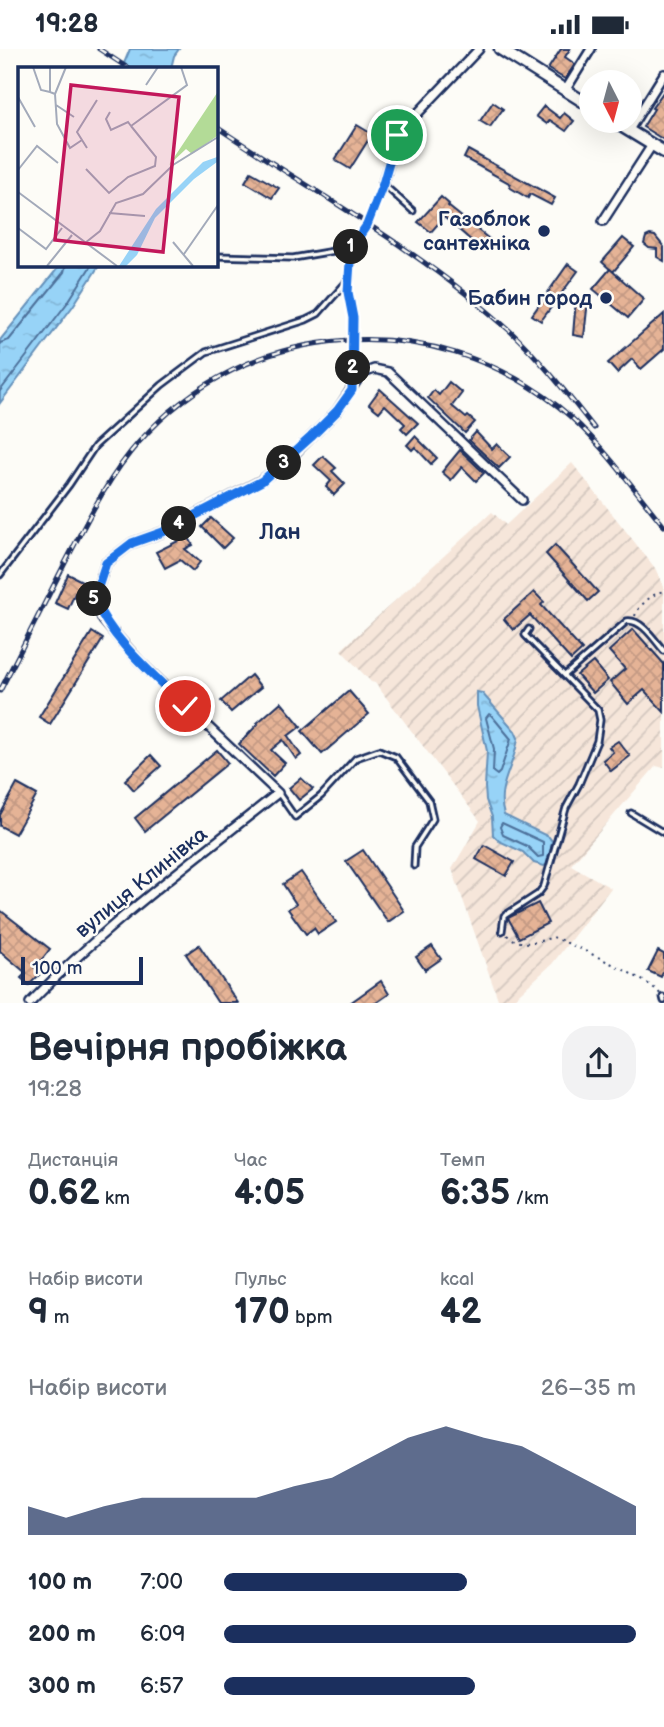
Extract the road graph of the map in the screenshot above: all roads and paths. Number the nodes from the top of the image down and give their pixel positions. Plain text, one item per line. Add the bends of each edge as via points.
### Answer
1 (480, 49) edge
2 (500, 49) edge
3 (591, 49) edge
4 (664, 74) edge
5 (565, 91) junction
6 (579, 99) edge
7 (642, 109) edge
8 (634, 133) edge
9 (652, 145) junction
10 (664, 152) edge
11 (383, 184) junction
12 (413, 211) dead end
13 (603, 222) dead end
14 (351, 248) junction
15 (217, 256) edge
16 (349, 278) junction
17 (352, 390) junction
18 (523, 500) dead end
19 (0, 575) edge
20 (664, 591) edge
21 (634, 620) junction
22 (529, 629) dead end
23 (664, 651) edge
24 (565, 675) junction
25 (278, 793) junction
26 (631, 813) dead end
27 (664, 833) edge
28 (414, 866) dead end
29 (502, 931) joint
30 (663, 999) edge
31 (30, 1003) edge

1 - 11 street via 397,135
2 - 5 main road
3 - 5 street
4 - 7 street
5 - 6 main road
8 - 9 main road
9 - 10 main road
9 - 13 street
11 - 12 lane
11 - 14 lane via 367,225
14 - 15 lane via 293,258
14 - 16 lane
16 - 17 path
16 - 19 lane via 318,314 206,352 162,385 95,446
17 - 18 street via 367,370 388,372
17 - 25 street via 337,411 262,481 132,543 106,563 94,599 103,620 139,661
20 - 21 path via 637,610
21 - 23 lane
21 - 24 lane via 627,621
22 - 24 lane via 525,635
24 - 29 lane via 598,710 597,741 566,808 544,886 504,916
25 - 28 lane via 295,817 356,758 379,750 396,757 429,801 433,819 415,846
25 - 31 street, вулиця Клинівка via 58,973
26 - 27 lane
29 - 30 path via 515,942 553,937 642,978 657,988

